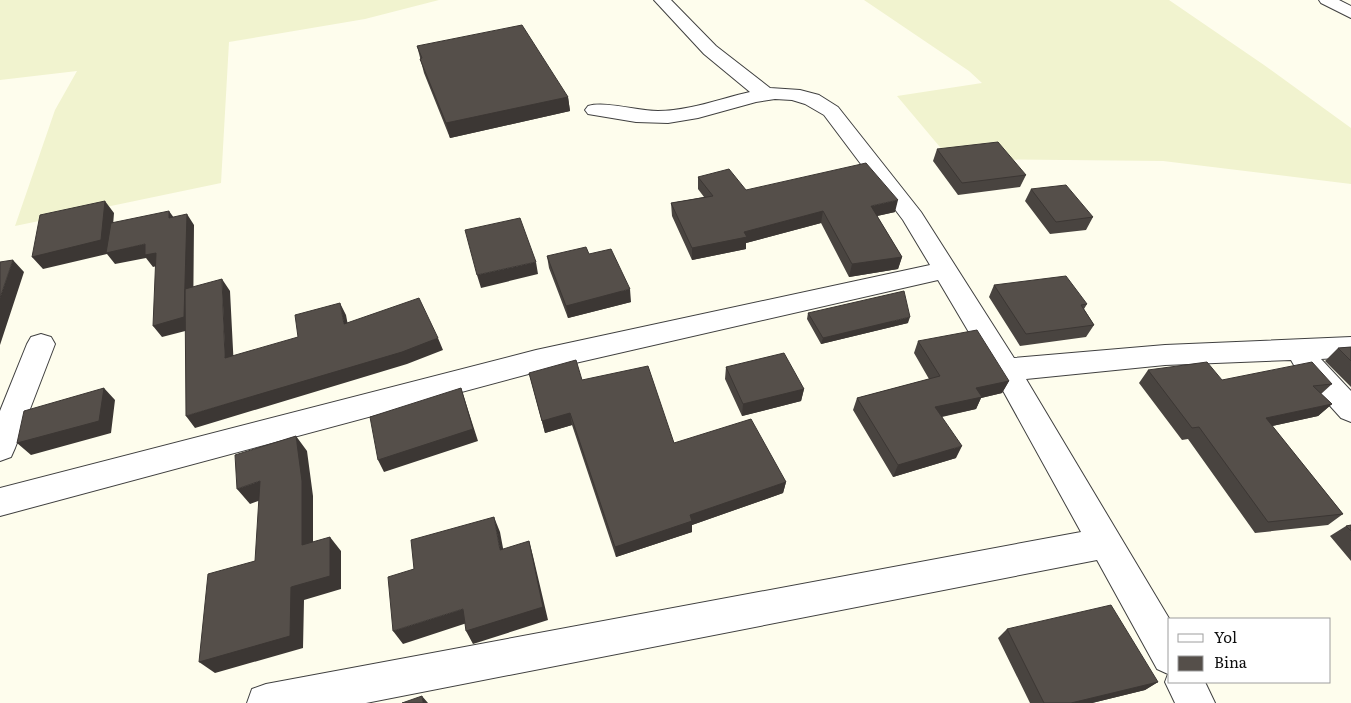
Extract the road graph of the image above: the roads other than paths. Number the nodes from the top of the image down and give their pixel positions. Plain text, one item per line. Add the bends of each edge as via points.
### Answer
1 (662, 0) edge
2 (1328, 0) edge
3 (1351, 13) edge
4 (764, 93) junction
5 (595, 110) dead end
6 (944, 270) junction
7 (42, 344) dead end
8 (1351, 347) edge
9 (1296, 350) junction
10 (1006, 370) junction
11 (1351, 410) edge
12 (0, 448) edge
13 (0, 502) edge
14 (1106, 543) junction
15 (1168, 652) edge
16 (1185, 683) edge
17 (266, 703) edge
18 (1196, 703) edge

1 - 4 street via 739,77
2 - 3 street
4 - 5 street via 679,116 640,116
4 - 6 street via 805,96 831,110 913,217
6 - 10 street
6 - 13 street via 536,362
7 - 12 street
8 - 9 street
9 - 10 street via 1166,355
9 - 11 street
10 - 14 street
14 - 15 street
14 - 17 street
16 - 18 street

